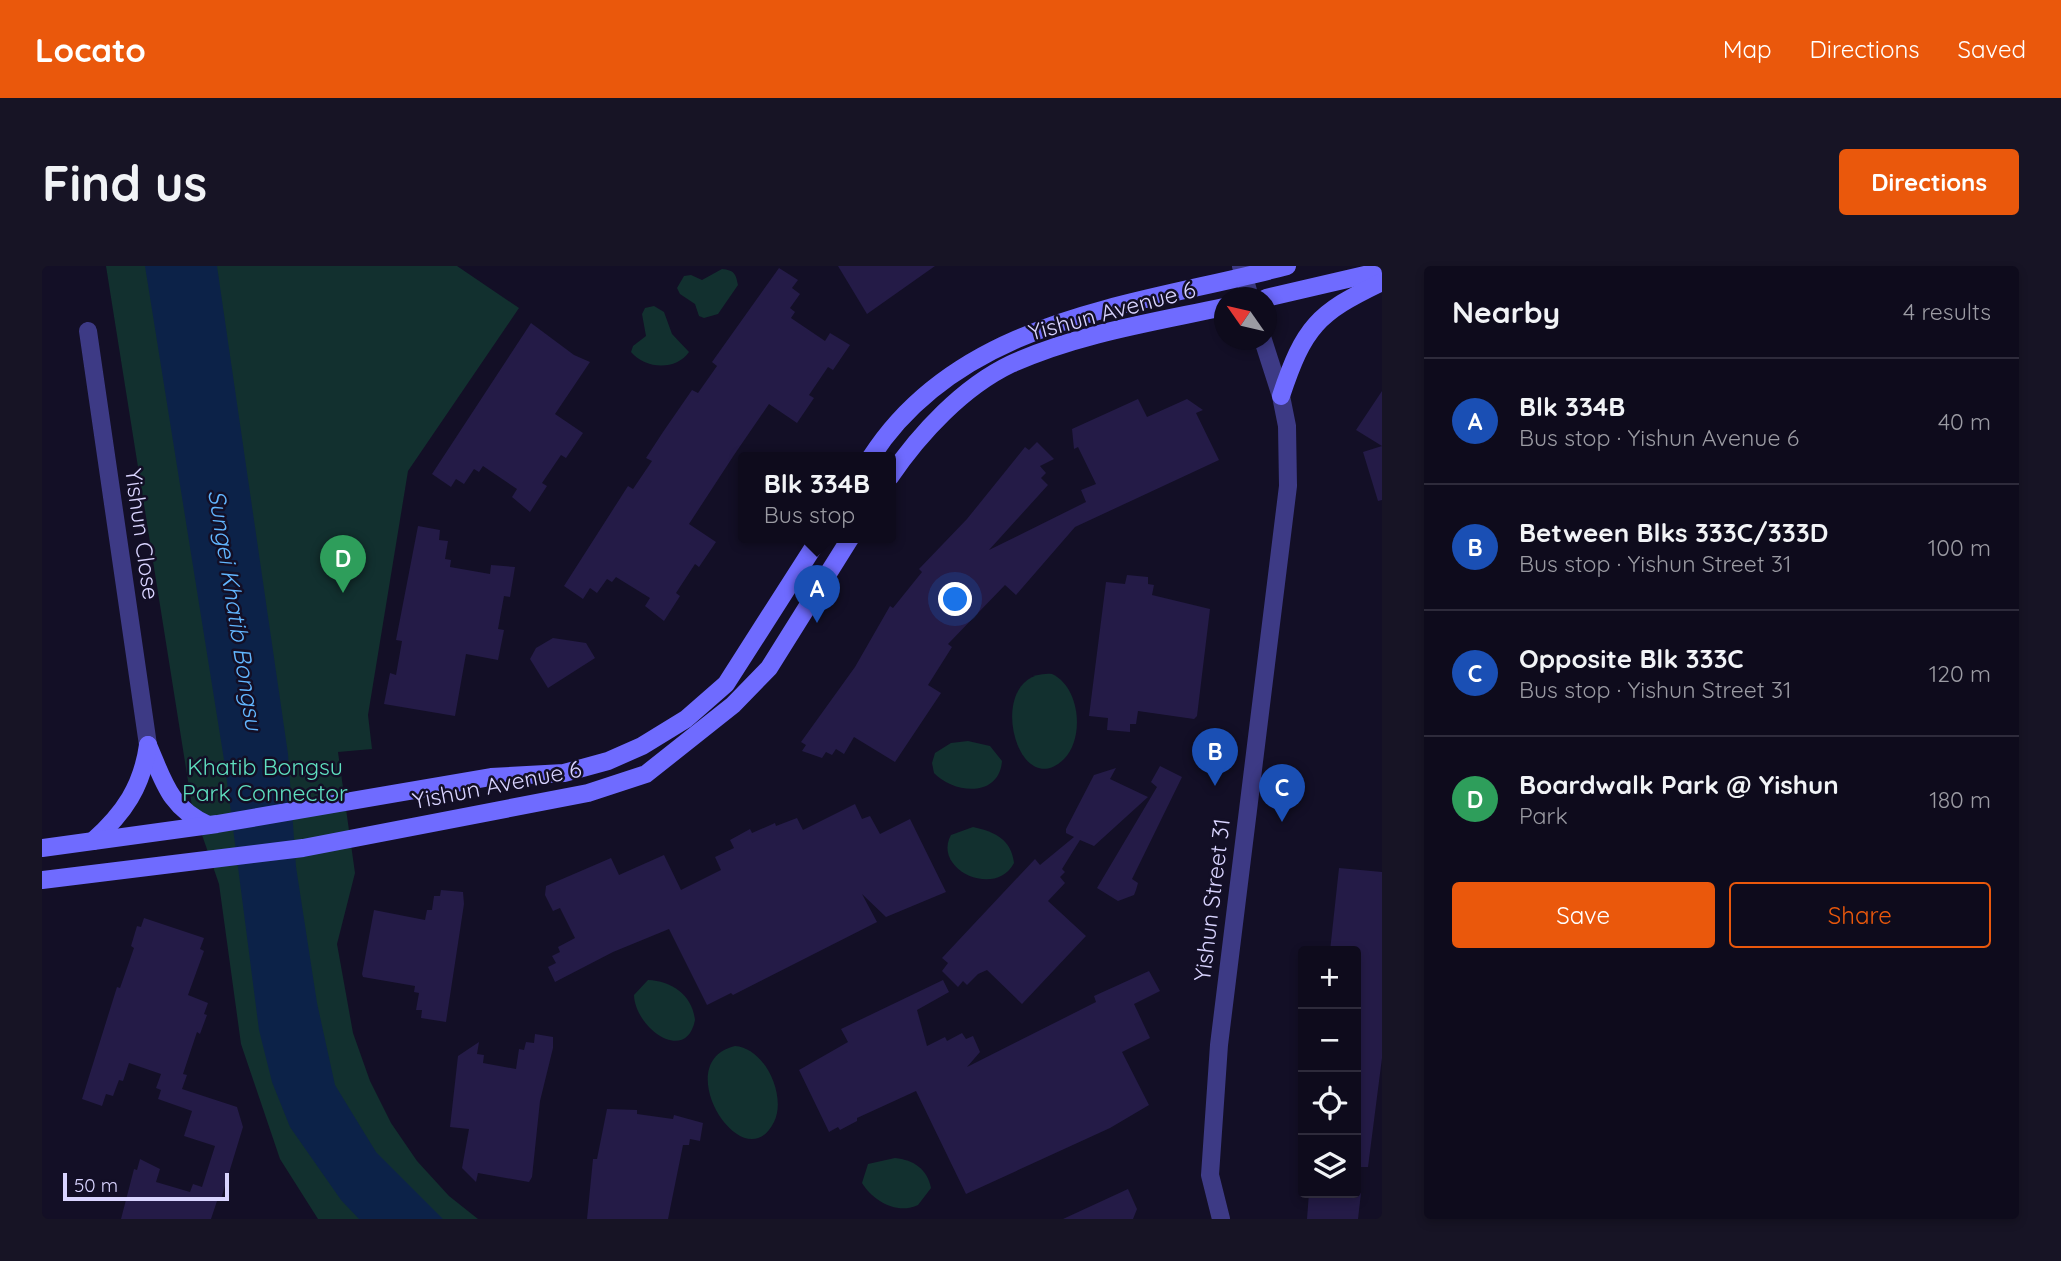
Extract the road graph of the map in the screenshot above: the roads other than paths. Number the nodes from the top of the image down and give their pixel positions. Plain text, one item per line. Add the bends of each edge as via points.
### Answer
1 (1287, 266) edge
2 (1382, 271) edge
3 (1242, 272) edge
4 (1382, 282) edge
5 (1277, 295) edge
6 (1214, 309) edge
7 (89, 331) dead end
8 (1266, 350) edge
9 (1281, 396) junction
10 (874, 452) edge
11 (896, 469) edge
12 (816, 543) edge
13 (847, 543) edge
14 (149, 745) junction
15 (212, 825) junction
16 (93, 841) junction
17 (42, 848) edge
18 (42, 880) edge
19 (1221, 1219) edge

1 - 3 main road, Yishun Avenue 6
2 - 5 main road
3 - 10 main road, Yishun Avenue 6 via 1054,323 1001,344 919,400
4 - 9 main road via 1331,308 1312,326 1296,351
6 - 11 main road, Yishun Avenue 6 via 1057,346 1010,365 943,415
7 - 14 street, Yishun Close
8 - 9 street, Yishun Street 31
9 - 19 street, Yishun Street 31 via 1287,426 1288,486 1219,1045 1210,1175
12 - 15 main road, Yishun Avenue 6 via 726,684 686,719 642,746 564,773 491,777
13 - 18 main road, Yishun Avenue 6 via 769,668 733,705 646,774 588,793 315,846
14 - 15 main road via 170,797 181,810
14 - 16 main road via 134,795
15 - 16 main road, Yishun Avenue 6
16 - 17 main road, Yishun Avenue 6

